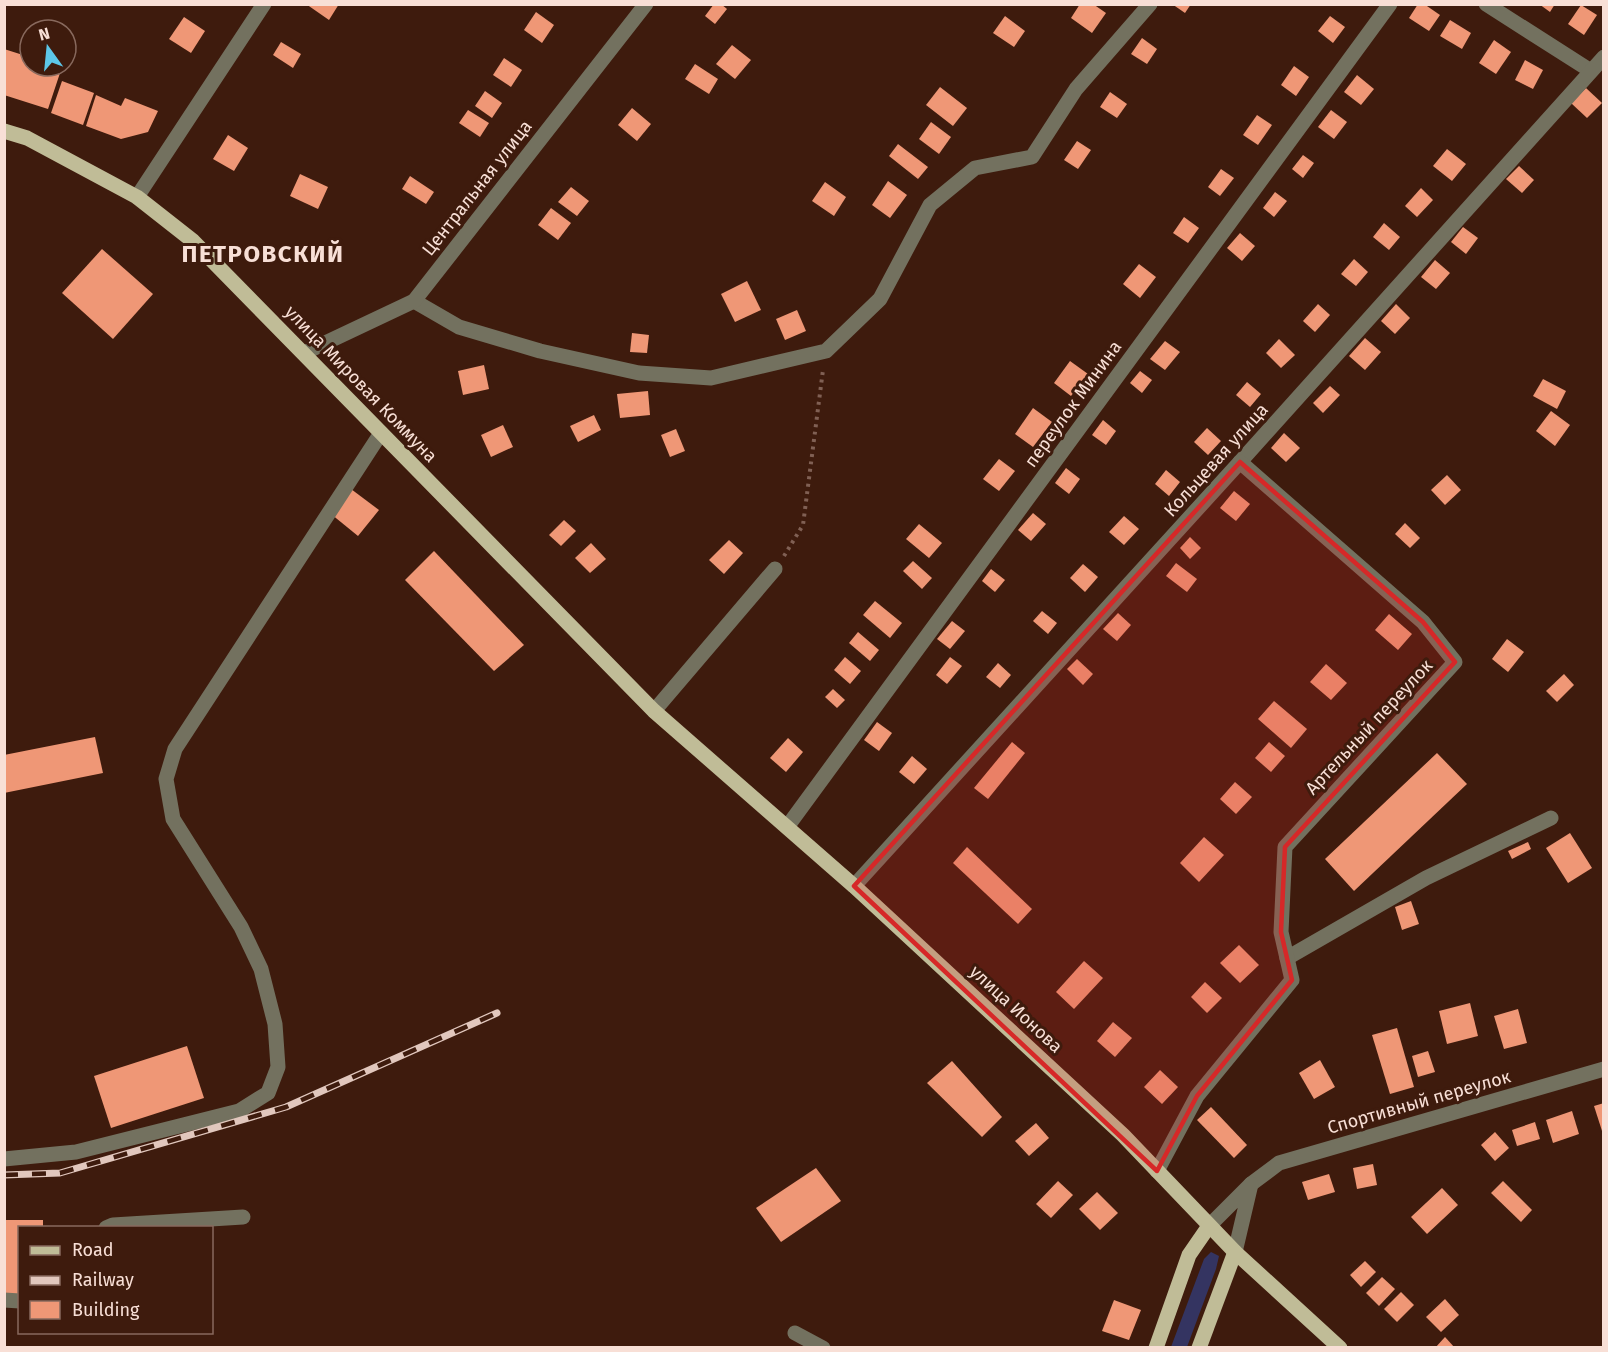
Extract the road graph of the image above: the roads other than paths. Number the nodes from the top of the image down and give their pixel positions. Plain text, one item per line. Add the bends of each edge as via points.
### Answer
1 (264, 4) edge
2 (646, 4) edge
3 (1150, 4) edge
4 (1390, 4) edge
5 (1486, 4) edge
6 (1604, 57) edge
7 (1591, 71) junction
8 (4, 131) edge
9 (136, 197) junction
10 (414, 301) junction
11 (304, 353) junction
12 (381, 433) junction
13 (1240, 462) junction
14 (775, 569) road end
15 (654, 711) junction
16 (1551, 818) dead end
17 (787, 827) junction
18 (854, 886) junction
19 (1287, 958) junction
20 (1604, 1069) edge
21 (4, 1159) edge
22 (1158, 1172) junction
23 (1251, 1184) junction
24 (243, 1217) dead end
25 (110, 1226) edge
26 (1209, 1226) junction
27 (1235, 1252) junction
28 (795, 1333) dead end
29 (823, 1347) edge
30 (1156, 1347) edge
31 (1199, 1347) edge
32 (1340, 1347) edge

1 - 9 street
2 - 10 street, Центральная улица
3 - 10 street via 1076,89 1032,157 975,168 930,205 880,298 826,351 711,378 639,373 540,351 459,327
4 - 17 street, переулок Минина
5 - 7 street
6 - 7 street, Кольцевая улица
7 - 13 street, Кольцевая улица
8 - 9 main road, улица Мировая Коммуна via 27,138
9 - 11 main road, улица Мировая Коммуна via 193,241
10 - 11 street, Центральная улица
11 - 12 main road, улица Мировая Коммуна
12 - 15 main road, улица Мировая Коммуна
12 - 21 street via 175,749 166,778 172,819 241,927 261,969 275,1024 278,1067 268,1093 239,1111 76,1152
13 - 18 street, Кольцевая улица
13 - 19 street, Артельный переулок via 1423,622 1455,662 1285,847 1281,932
14 - 15 street
15 - 17 main road, улица Ионова
16 - 19 street via 1426,878
17 - 18 main road, улица Ионова
18 - 22 main road, улица Ионова
19 - 22 street, Артельный переулок via 1292,980 1197,1096
20 - 23 street, Спортивный переулок via 1279,1163
22 - 26 main road, улица Ионова
23 - 26 street, Спортивный переулок
23 - 27 street
24 - 25 street
26 - 27 main road, улица Ионова
26 - 30 main road via 1189,1255
27 - 31 main road
27 - 32 main road, улица Ионова
28 - 29 street

